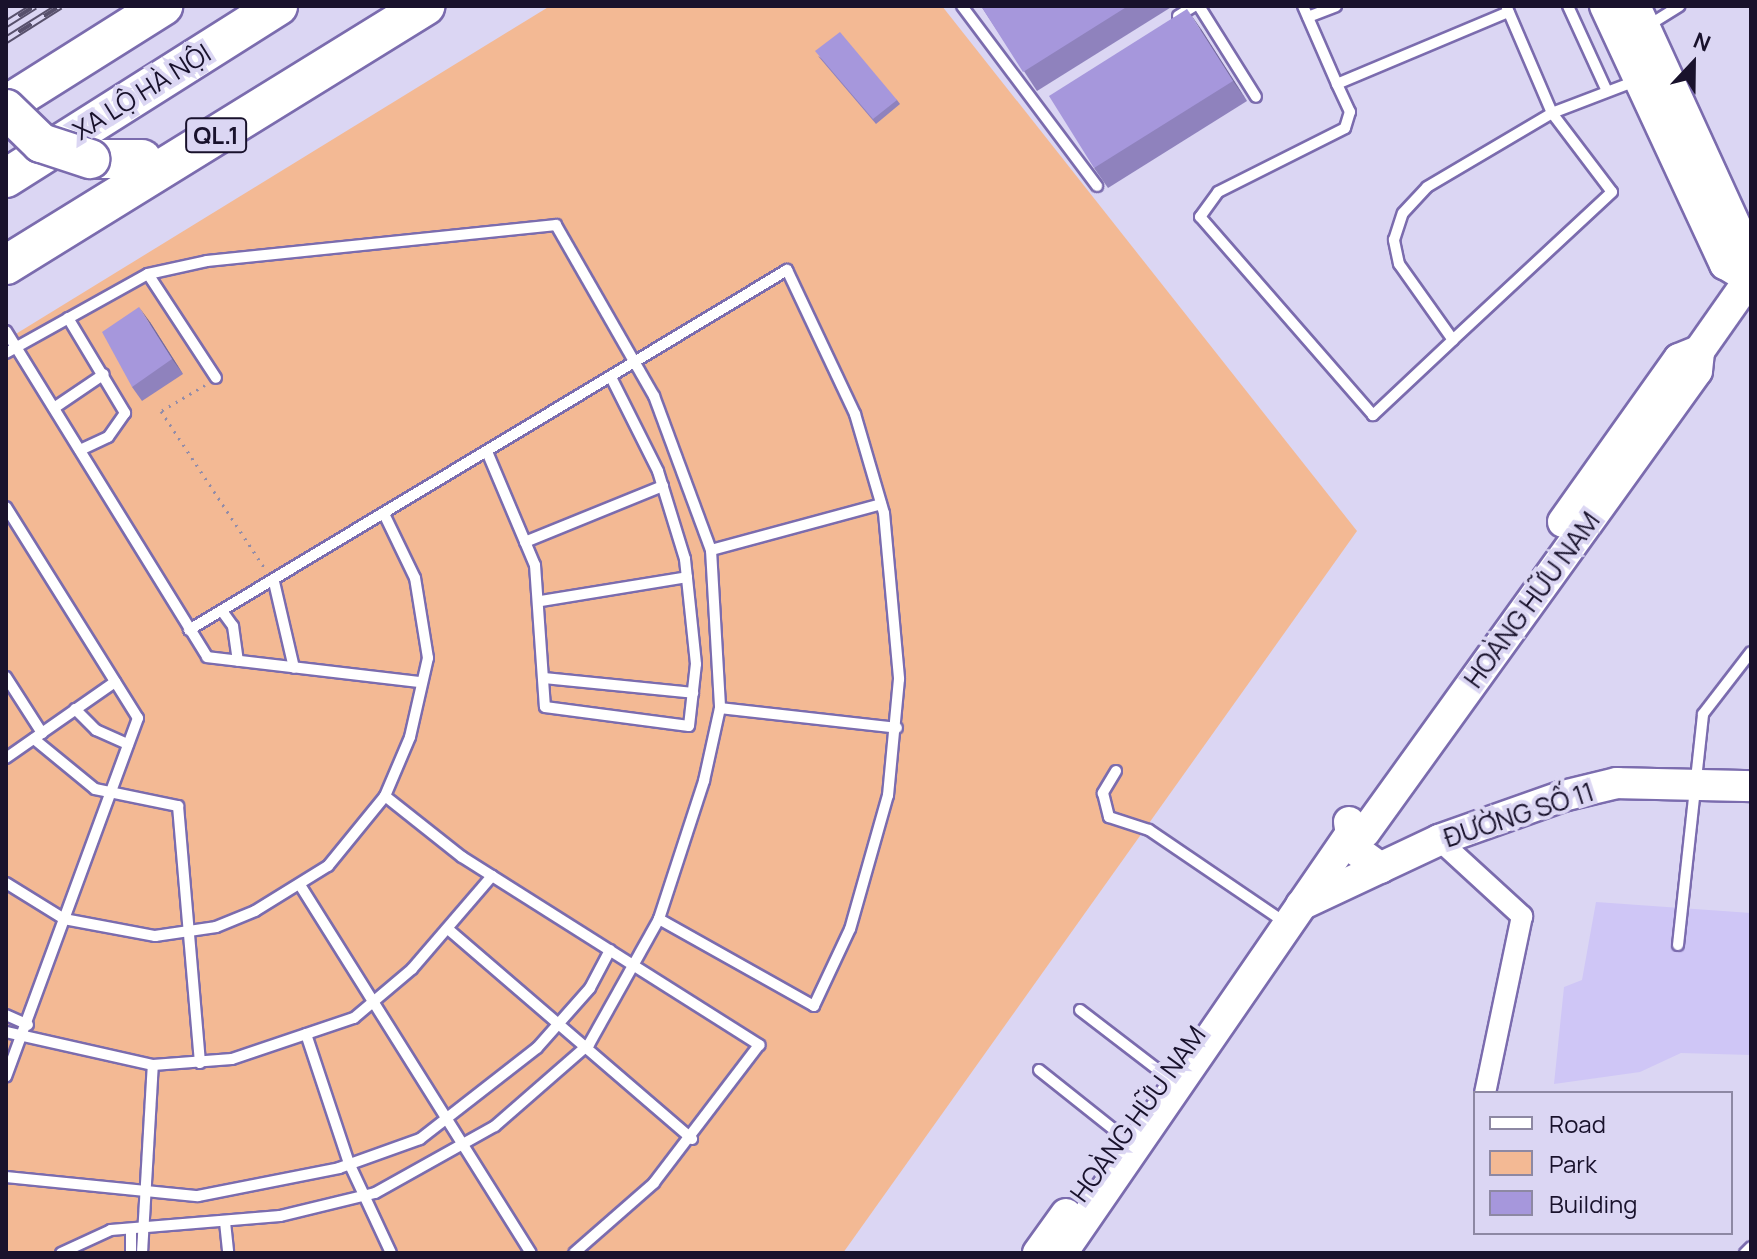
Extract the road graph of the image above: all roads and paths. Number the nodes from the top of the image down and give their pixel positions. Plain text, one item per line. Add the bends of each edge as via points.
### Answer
1 (163, 6) edge
2 (278, 6) edge
3 (962, 6) edge
4 (1196, 6) edge
5 (1303, 6) edge
6 (1336, 6) edge
7 (1568, 6) edge
8 (1605, 6) edge
9 (1680, 6) edge
10 (406, 9) edge
11 (1507, 9) edge
12 (1308, 17) junction
13 (1640, 17) edge
14 (1168, 22) edge
15 (1638, 80) junction
16 (1337, 84) junction
17 (1606, 89) junction
18 (1050, 96) edge
19 (1256, 97) dead end
20 (1037, 104) junction
21 (6, 107) edge
22 (1552, 113) junction
23 (142, 159) junction
24 (6, 178) edge
25 (1097, 186) edge
26 (6, 246) edge
27 (6, 265) edge
28 (148, 274) junction
29 (1751, 280) edge
30 (68, 318) junction
31 (6, 331) edge
32 (1453, 340) junction
33 (11, 350) edge
34 (638, 365) junction
35 (104, 374) junction
36 (216, 378) joint
37 (612, 379) junction
38 (54, 408) junction
39 (80, 450) junction
40 (488, 454) junction
41 (663, 486) junction
42 (881, 504) junction
43 (6, 507) edge
44 (386, 518) junction
45 (525, 542) junction
46 (711, 550) junction
47 (687, 577) junction
48 (274, 582) junction
49 (541, 601) junction
50 (222, 611) junction
51 (189, 630) junction
52 (1751, 652) edge
53 (238, 661) junction
54 (294, 668) junction
55 (6, 677) edge
56 (544, 678) junction
57 (115, 682) junction
58 (421, 682) junction
59 (693, 693) junction
60 (720, 708) junction
61 (75, 709) junction
62 (897, 728) junction
63 (38, 736) junction
64 (128, 744) junction
65 (6, 758) edge
66 (1116, 771) dead end
67 (1698, 782) junction
68 (1751, 786) edge
69 (110, 793) junction
70 (385, 796) junction
71 (1349, 836) junction
72 (1439, 840) junction
73 (1381, 868) junction
74 (492, 876) junction
75 (6, 883) edge
76 (300, 885) junction
77 (64, 919) junction
78 (659, 919) junction
79 (1286, 924) junction
80 (448, 929) junction
81 (189, 933) junction
82 (1678, 945) dead end
83 (610, 950) junction
84 (636, 966) junction
85 (373, 1002) junction
86 (1080, 1010) dead end
87 (6, 1015) edge
88 (562, 1021) junction
89 (28, 1025) junction
90 (6, 1032) edge
91 (306, 1034) junction
92 (23, 1039) junction
93 (589, 1044) junction
94 (200, 1063) junction
95 (153, 1065) junction
96 (1039, 1070) dead end
97 (1166, 1076) junction
98 (6, 1077) edge
99 (1485, 1091) edge
100 (448, 1123) junction
101 (1122, 1136) junction
102 (692, 1139) junction
103 (464, 1146) junction
104 (349, 1163) junction
105 (6, 1177) edge
106 (150, 1192) junction
107 (368, 1194) junction
108 (225, 1222) junction
109 (136, 1229) junction
110 (1751, 1247) edge
111 (61, 1253) edge
112 (131, 1253) edge
113 (142, 1253) edge
114 (228, 1253) edge
115 (391, 1253) edge
116 (531, 1253) edge
117 (574, 1253) edge
118 (1038, 1253) edge
119 (1062, 1253) edge
120 (1745, 1253) edge

1 - 21 highway
2 - 24 highway, XA LỘ HÀ NỘI
3 - 20 lane
4 - 14 lane
4 - 19 lane
5 - 12 lane
6 - 12 lane
7 - 17 lane
8 - 15 main road
9 - 13 lane
10 - 23 highway, QL.1
10 - 27 highway, QL.1
11 - 16 lane
11 - 22 lane
12 - 16 lane
13 - 29 main road via 1748,253
15 - 17 lane
15 - 29 main road via 1725,264
16 - 32 lane via 1350,112 1345,128 1218,192 1200,217 1373,415
17 - 22 lane
18 - 20 lane
20 - 25 lane
21 - 23 highway, bridge via 41,143 90,159
22 - 32 lane via 1612,192
22 - 32 lane via 1427,187 1403,213 1394,240 1399,264
23 - 26 highway, QL.1
28 - 30 lane
28 - 34 lane via 538,221 556,225
28 - 36 lane
29 - 71 main road, HOÀNG HỮU NAM via 1699,351 1679,359 1349,821
30 - 33 lane
30 - 35 lane
31 - 33 lane
33 - 38 lane
34 - 37 lane
34 - 42 lane via 787,270 855,414
34 - 46 lane via 674,438
35 - 38 lane
35 - 39 lane via 125,413 108,437
36 - 48 path via 161,411
37 - 40 lane
37 - 41 lane
38 - 39 lane
39 - 51 lane
40 - 44 lane
40 - 45 lane
41 - 45 lane
41 - 47 lane
42 - 46 lane
42 - 62 lane via 896,606
43 - 57 lane
44 - 48 lane
44 - 58 lane via 415,578 428,630
45 - 49 lane
46 - 60 lane
47 - 49 lane
47 - 59 lane
48 - 50 lane
48 - 54 lane
49 - 56 lane
50 - 51 lane
50 - 53 lane via 233,626
51 - 53 lane via 207,657
52 - 67 lane via 1703,714
53 - 54 lane
54 - 58 lane
55 - 63 lane
56 - 59 lane
56 - 59 lane via 545,707 689,726
57 - 61 lane
57 - 64 lane via 138,718
58 - 70 lane via 410,737
60 - 62 lane
60 - 78 lane
61 - 63 lane
61 - 64 lane via 96,730
62 - 78 lane via 871,869 814,1006
63 - 65 lane
63 - 69 lane
64 - 69 lane
66 - 79 lane via 1103,793 1109,817 1149,830
67 - 68 main road, ĐƯỜNG SỐ 11
67 - 72 main road, ĐƯỜNG SỐ 11 via 1617,783
67 - 82 lane
69 - 77 lane
69 - 81 lane via 178,806
70 - 74 lane
70 - 76 lane via 355,840
71 - 73 main road via 1360,858
71 - 79 main road, HOÀNG HỮU NAM
72 - 73 main road, ĐƯỜNG SỐ 11
72 - 99 street via 1522,916
73 - 79 main road, ĐƯỜNG SỐ 11
74 - 80 lane
74 - 83 lane
75 - 77 lane
76 - 81 lane via 255,911
76 - 85 lane
77 - 81 lane via 106,932
77 - 89 lane
78 - 84 lane
79 - 97 main road, HOÀNG HỮU NAM via 1257,950
79 - 119 main road, HOÀNG HỮU NAM via 1270,958
80 - 85 lane
80 - 88 lane
81 - 94 lane
83 - 84 lane
83 - 88 lane
84 - 93 lane
84 - 102 lane via 759,1045
85 - 91 lane via 354,1018
85 - 100 lane
86 - 97 lane
87 - 89 lane
88 - 93 lane
88 - 100 lane
89 - 92 lane
90 - 92 lane
91 - 94 lane
91 - 104 lane
92 - 95 lane
92 - 98 lane
93 - 102 lane
93 - 103 lane via 534,1097
94 - 95 lane
95 - 106 lane
96 - 101 lane
97 - 101 main road, HOÀNG HỮU NAM
100 - 103 lane
100 - 104 lane
101 - 118 main road, HOÀNG HỮU NAM
102 - 117 lane
103 - 107 lane
103 - 116 lane
104 - 106 lane via 198,1196
104 - 107 lane
105 - 106 lane
106 - 109 lane
107 - 108 lane
107 - 115 lane
108 - 109 lane
108 - 114 lane
109 - 111 lane via 99,1234
109 - 112 lane
109 - 113 lane
110 - 120 lane

